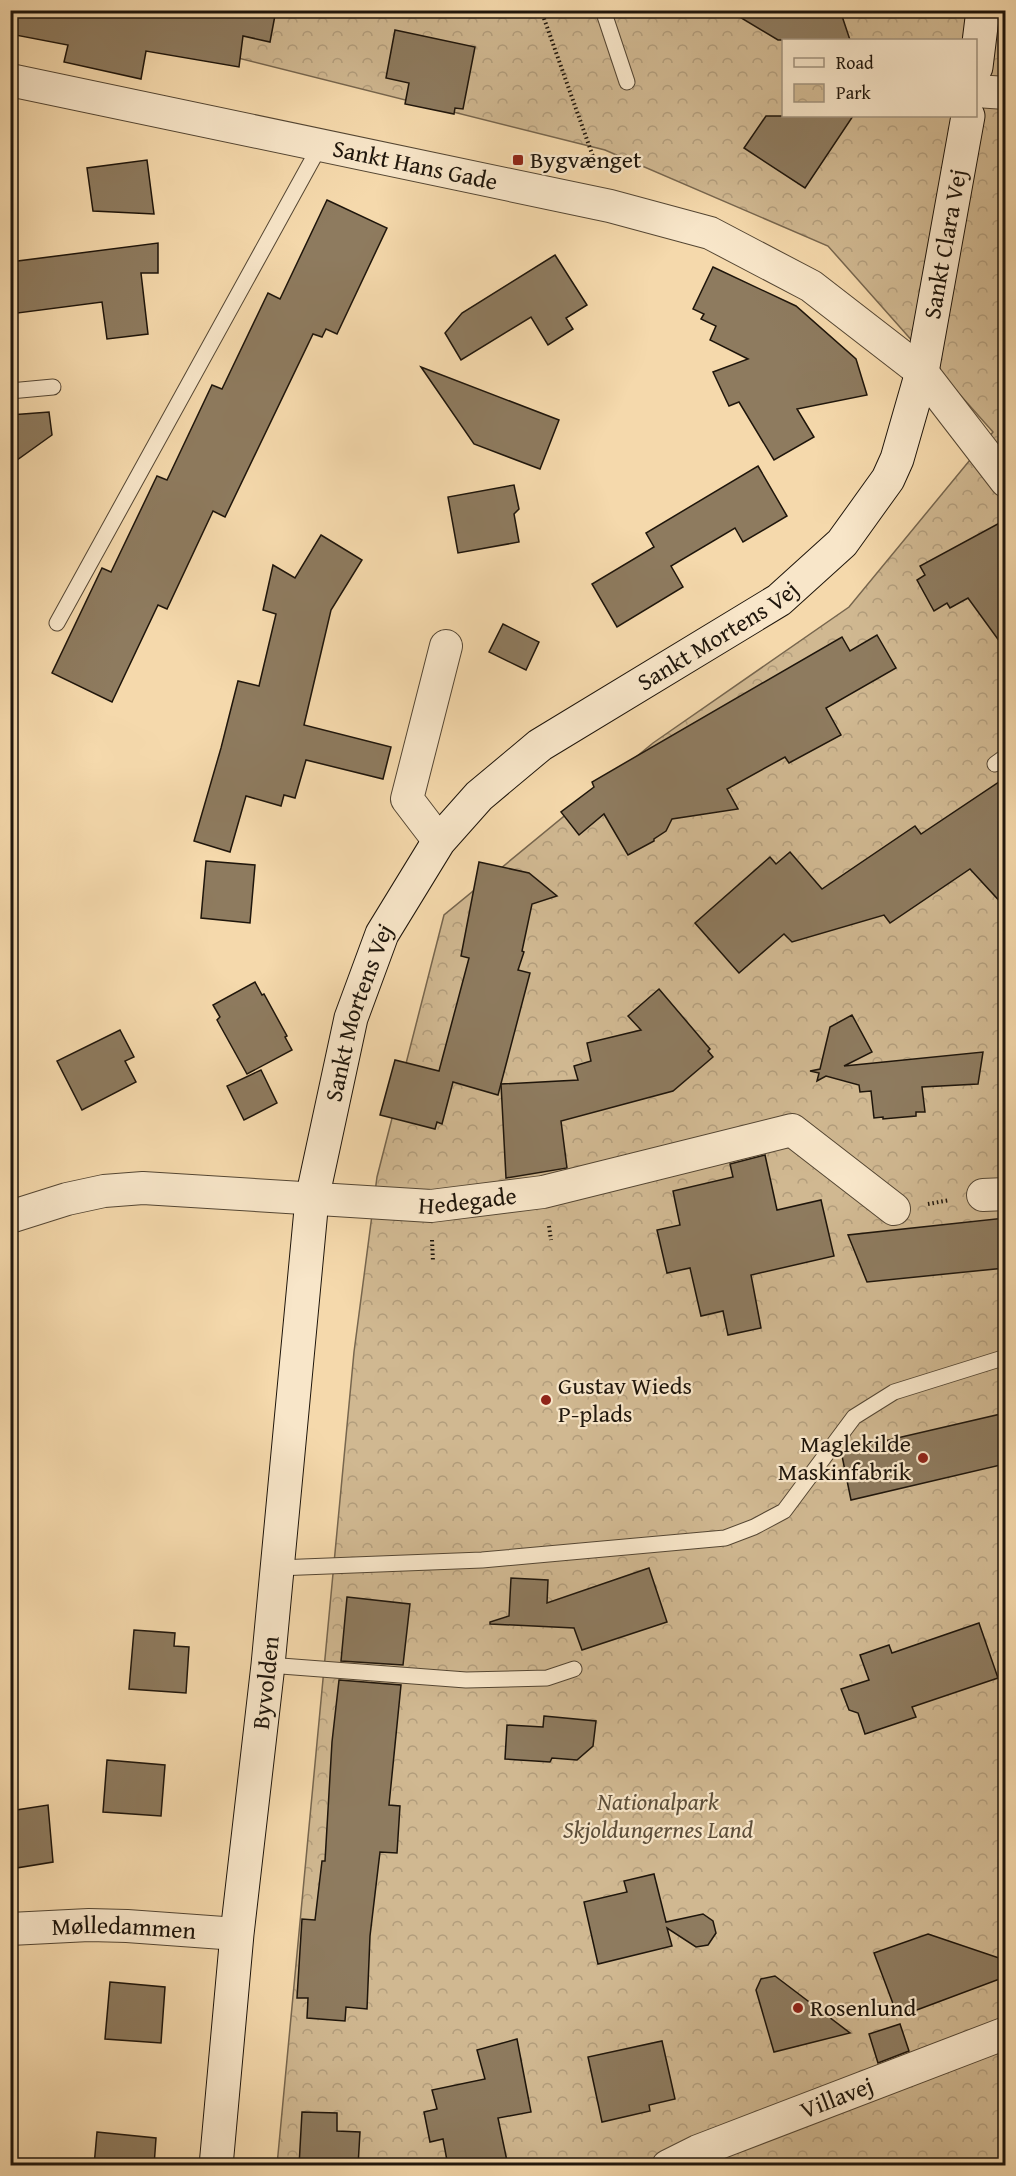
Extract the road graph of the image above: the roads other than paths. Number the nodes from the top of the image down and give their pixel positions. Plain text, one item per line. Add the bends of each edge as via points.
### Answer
1 (603, 10) edge
2 (983, 10) edge
3 (977, 53) edge
4 (10, 80) edge
5 (627, 82) dead end
6 (977, 91) edge
7 (1005, 93) edge
8 (968, 117) edge
9 (321, 144) junction
10 (922, 372) junction
11 (54, 387) dead end
12 (10, 391) edge
13 (1005, 481) edge
14 (57, 623) dead end
15 (446, 646) dead end
16 (439, 840) junction
17 (312, 1198) junction
18 (894, 1209) road end
19 (10, 1217) edge
20 (1005, 1357) edge
21 (277, 1568) junction
22 (268, 1665) junction
23 (574, 1669) dead end
24 (10, 1929) edge
25 (237, 1934) junction
26 (1005, 2033) edge
27 (216, 2166) edge
28 (668, 2166) edge

1 - 5 lane
2 - 3 main road
4 - 9 street, Sankt Hans Gade
6 - 7 street
8 - 10 main road, Sankt Clara Vej
9 - 10 street, Sankt Hans Gade via 610,206 710,233 811,285
9 - 14 lane
10 - 13 street, Sankt Hans Gade
10 - 16 main road, Sankt Mortens Vej via 888,479 842,543 779,600 540,745 480,796
11 - 12 lane
15 - 16 street via 407,799
16 - 17 main road, Sankt Mortens Vej via 382,934 351,1018
17 - 18 street, Hedegade via 432,1206 543,1192 792,1130
17 - 19 street, Hedegade via 143,1188 104,1191
17 - 21 main road, Byvolden
20 - 21 lane via 894,1392 854,1417 784,1511 725,1538 482,1560
21 - 22 main road, Byvolden
22 - 23 lane via 466,1680 547,1678
22 - 25 main road, Byvolden
24 - 25 street, Mølledammen via 89,1925
25 - 27 main road, Byvolden
26 - 28 street, Villavej

